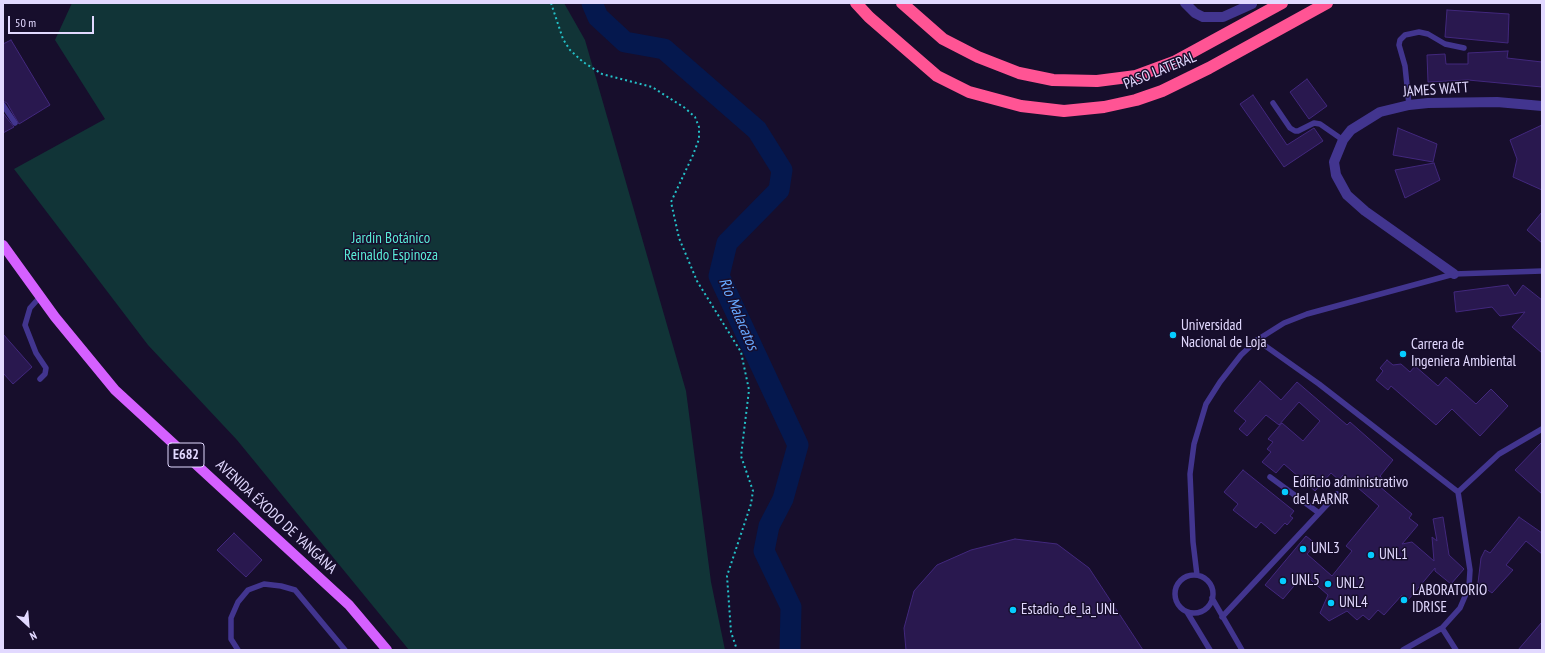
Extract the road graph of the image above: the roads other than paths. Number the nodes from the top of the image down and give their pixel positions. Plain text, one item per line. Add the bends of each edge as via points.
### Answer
1 (856, 3) edge
2 (902, 3) edge
3 (1185, 3) edge
4 (1282, 3) edge
5 (1327, 3) edge
6 (1252, 4) edge
7 (1464, 48) dead end
8 (1273, 103) dead end
9 (3, 105) edge
10 (1409, 105) junction
11 (1542, 106) edge
12 (15, 123) dead end
13 (1343, 140) junction
14 (3, 245) edge
15 (1542, 271) edge
16 (1454, 274) junction
17 (40, 297) junction
18 (1257, 340) junction
19 (40, 379) dead end
20 (1542, 429) edge
21 (1270, 477) dead end
22 (1458, 492) junction
23 (1337, 494) dead end
24 (1319, 513) junction
25 (1197, 575) junction
26 (1212, 598) junction
27 (1188, 612) junction
28 (1222, 617) junction
29 (1442, 628) junction
30 (238, 650) edge
31 (345, 650) edge
32 (387, 650) edge
33 (1210, 650) edge
34 (1242, 650) edge
35 (1403, 650) edge
36 (1456, 650) edge

1 - 5 highway, PASO LATERAL via 868,17 937,76 969,92 1021,106 1064,111 1104,107 1162,91
2 - 4 highway, PASO LATERAL via 942,39 978,58 1020,73 1053,80 1097,81 1136,76 1174,62
3 - 6 street via 1194,13 1204,18 1222,17
7 - 10 lane via 1445,44 1428,34 1405,34 1399,45 1405,66
8 - 13 lane via 1294,131 1314,123 1320,124
9 - 12 lane
10 - 11 street, JAMES WATT via 1428,102 1497,102
10 - 13 street, JAMES WATT via 1380,112 1351,130
13 - 16 street, JAMES WATT via 1334,162 1336,175 1346,194 1365,211
14 - 17 main road, AVENIDA ÉXODO DE YANGANA / E682
15 - 16 lane
16 - 18 lane via 1307,314 1284,323
17 - 19 lane via 30,308 25,325 36,353 46,368
17 - 32 main road, AVENIDA ÉXODO DE YANGANA / E682 via 115,390 349,605
18 - 22 lane via 1319,384
18 - 25 lane via 1241,355 1216,387 1206,404 1194,444 1190,474
20 - 22 lane via 1499,454
21 - 24 lane
22 - 29 lane via 1470,570 1470,587 1460,608
23 - 24 lane
24 - 28 lane
25 - 26 lane via 1208,580
25 - 27 lane via 1190,574 1179,581 1174,592 1177,604
26 - 27 lane via 1203,611
26 - 28 lane
27 - 33 lane
28 - 34 lane
29 - 35 lane
29 - 36 lane
30 - 31 lane via 231,639 231,618 238,602 248,590 264,584 295,590

